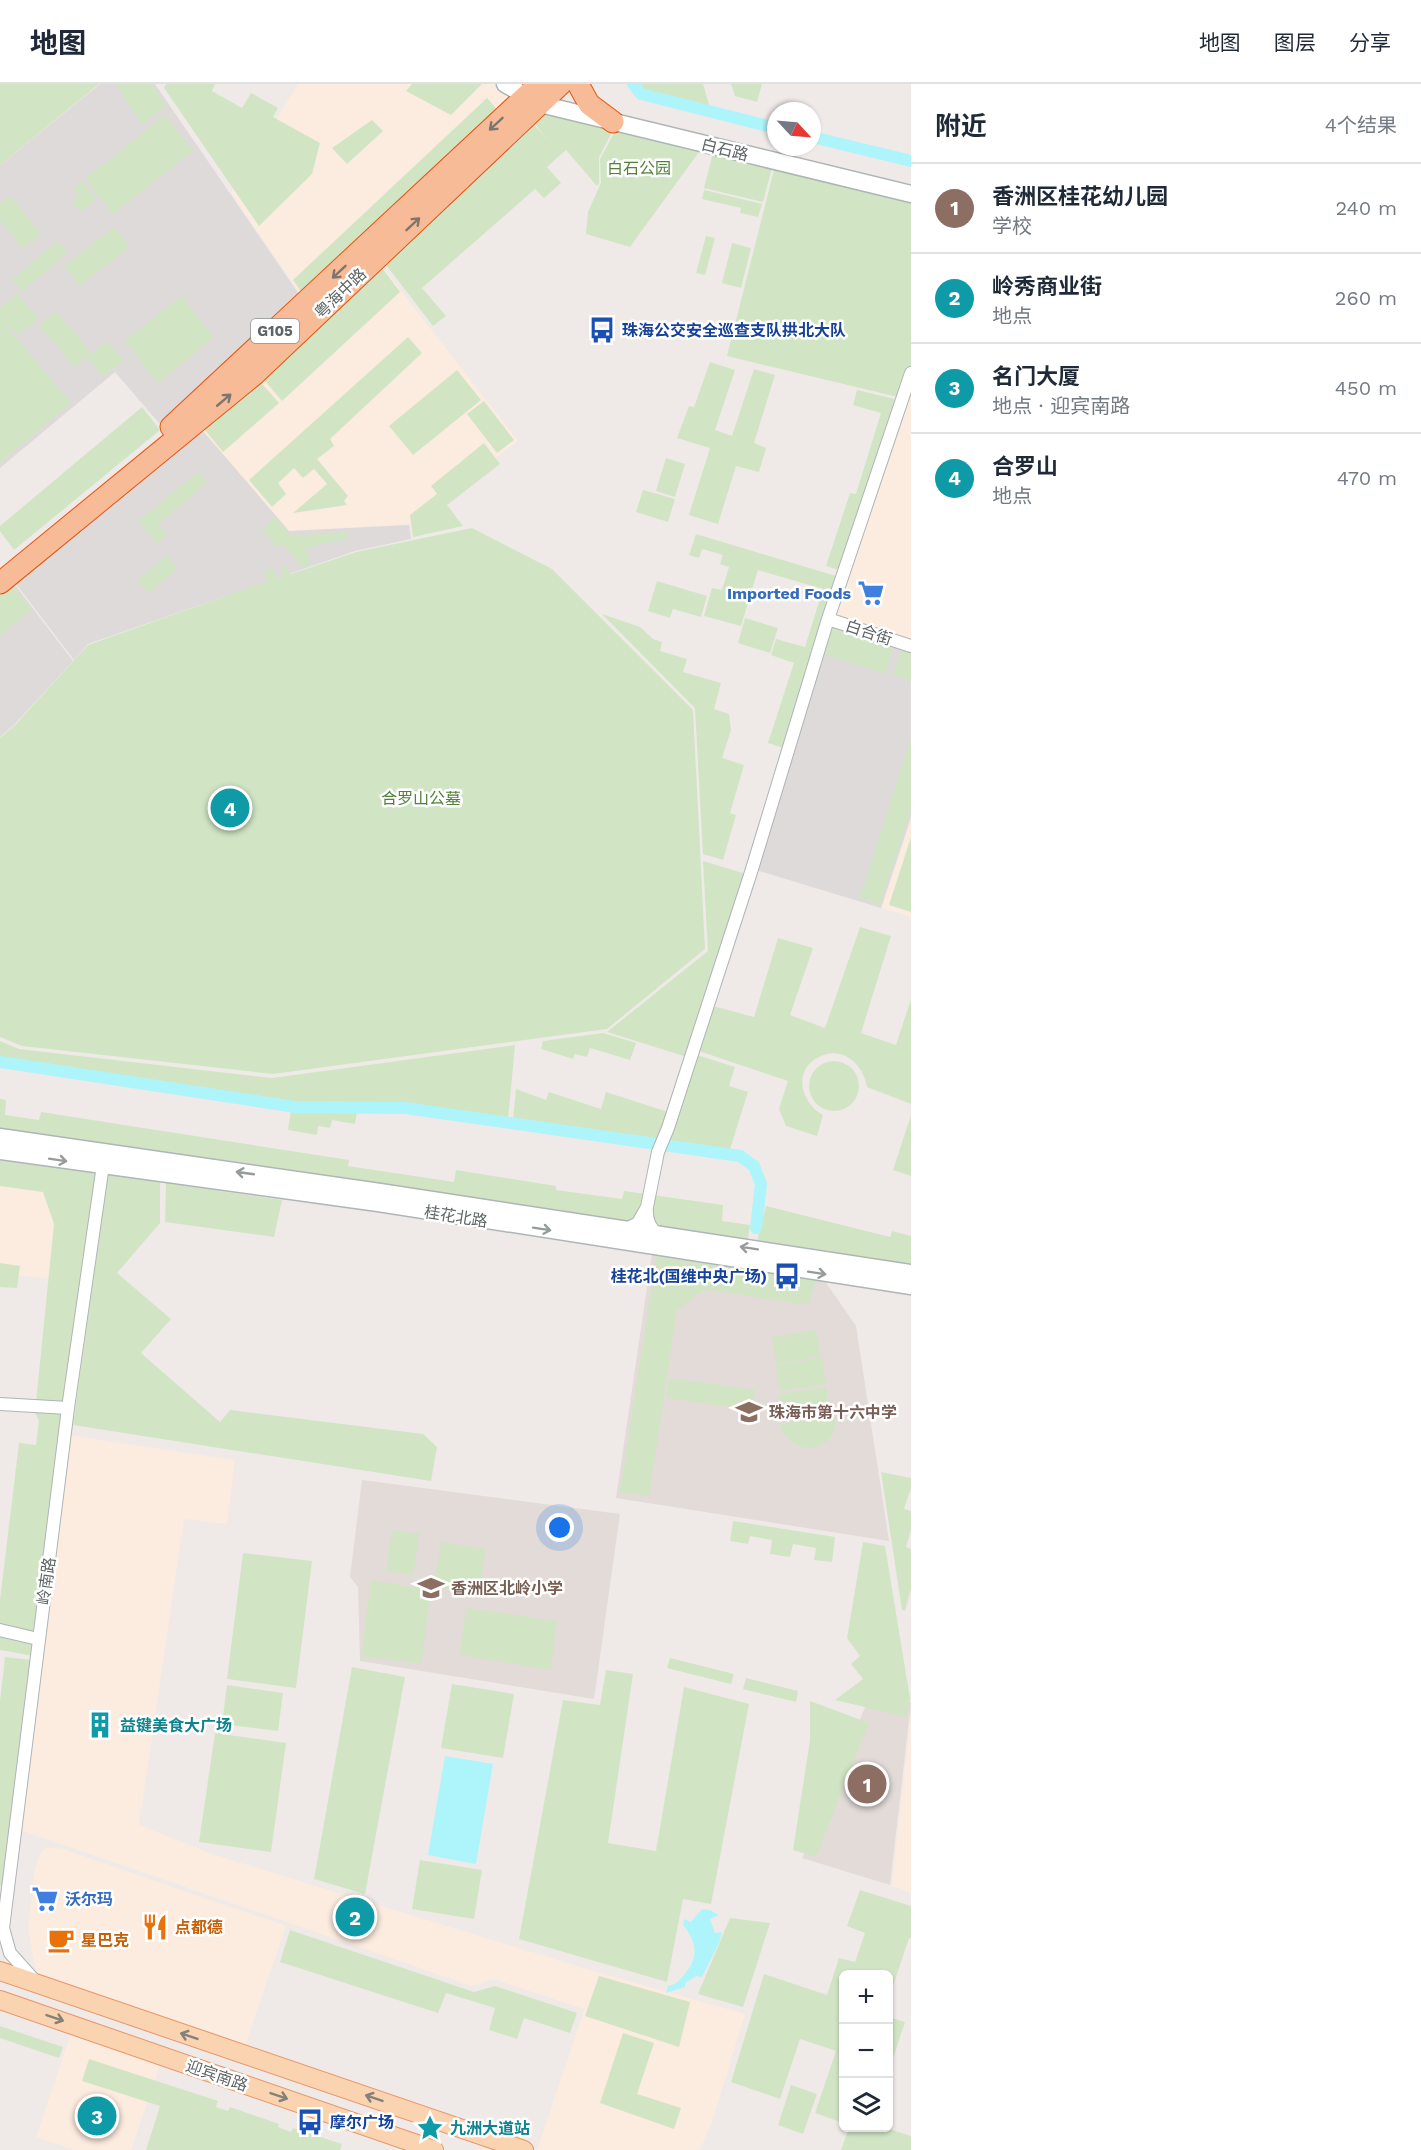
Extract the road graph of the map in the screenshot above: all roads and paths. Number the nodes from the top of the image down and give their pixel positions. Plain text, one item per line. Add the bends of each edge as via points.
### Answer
1 (505, 84) edge
2 (561, 84) edge
3 (578, 84) edge
4 (535, 95) edge
5 (613, 122) junction
6 (911, 194) edge
7 (911, 373) edge
8 (0, 566) edge
9 (0, 583) edge
10 (828, 619) junction
11 (911, 646) edge
12 (0, 1137) edge
13 (0, 1151) edge
14 (104, 1160) junction
15 (647, 1208) junction
16 (626, 1229) junction
17 (658, 1234) junction
18 (911, 1273) edge
19 (911, 1286) edge
20 (0, 1404) edge
21 (68, 1408) junction
22 (0, 1630) edge
23 (38, 1639) junction
24 (9, 1879) junction
25 (0, 1896) edge
26 (0, 1971) edge
27 (38, 1984) junction
28 (0, 2000) edge
29 (488, 2144) edge
30 (434, 2150) edge
31 (524, 2150) edge

1 - 4 main road, 白石路
2 - 4 highway, 粤海中路 / G105
3 - 5 highway via 589,104
4 - 5 main road, 白石路
4 -> 8 highway, 粤海中路 / G105 via 175,424
9 -> 4 highway, 粤海中路 / G105 via 255,374
5 - 6 main road, 白石路
7 - 10 street
10 - 11 street, 白合街
10 - 15 street via 752,869 658,1152
12 - 14 main road, 桂花北路
13 -> 14 main road, 桂花北路
16 -> 14 main road, 桂花北路
14 -> 19 main road, 桂花北路
14 - 21 street, 岭南路
15 - 16 street via 638,1223
15 - 17 street via 648,1222
16 - 17 main road, 桂花北路
18 -> 17 main road, 桂花北路
20 - 21 street
21 - 23 street, 岭南路
22 - 23 street
23 - 24 street, 岭南路
24 - 25 street
24 - 27 street, 岭南路 via 3,1928 10,1953
26 - 27 main road
29 -> 27 main road
28 -> 30 main road, 迎宾南路
29 - 31 main road

